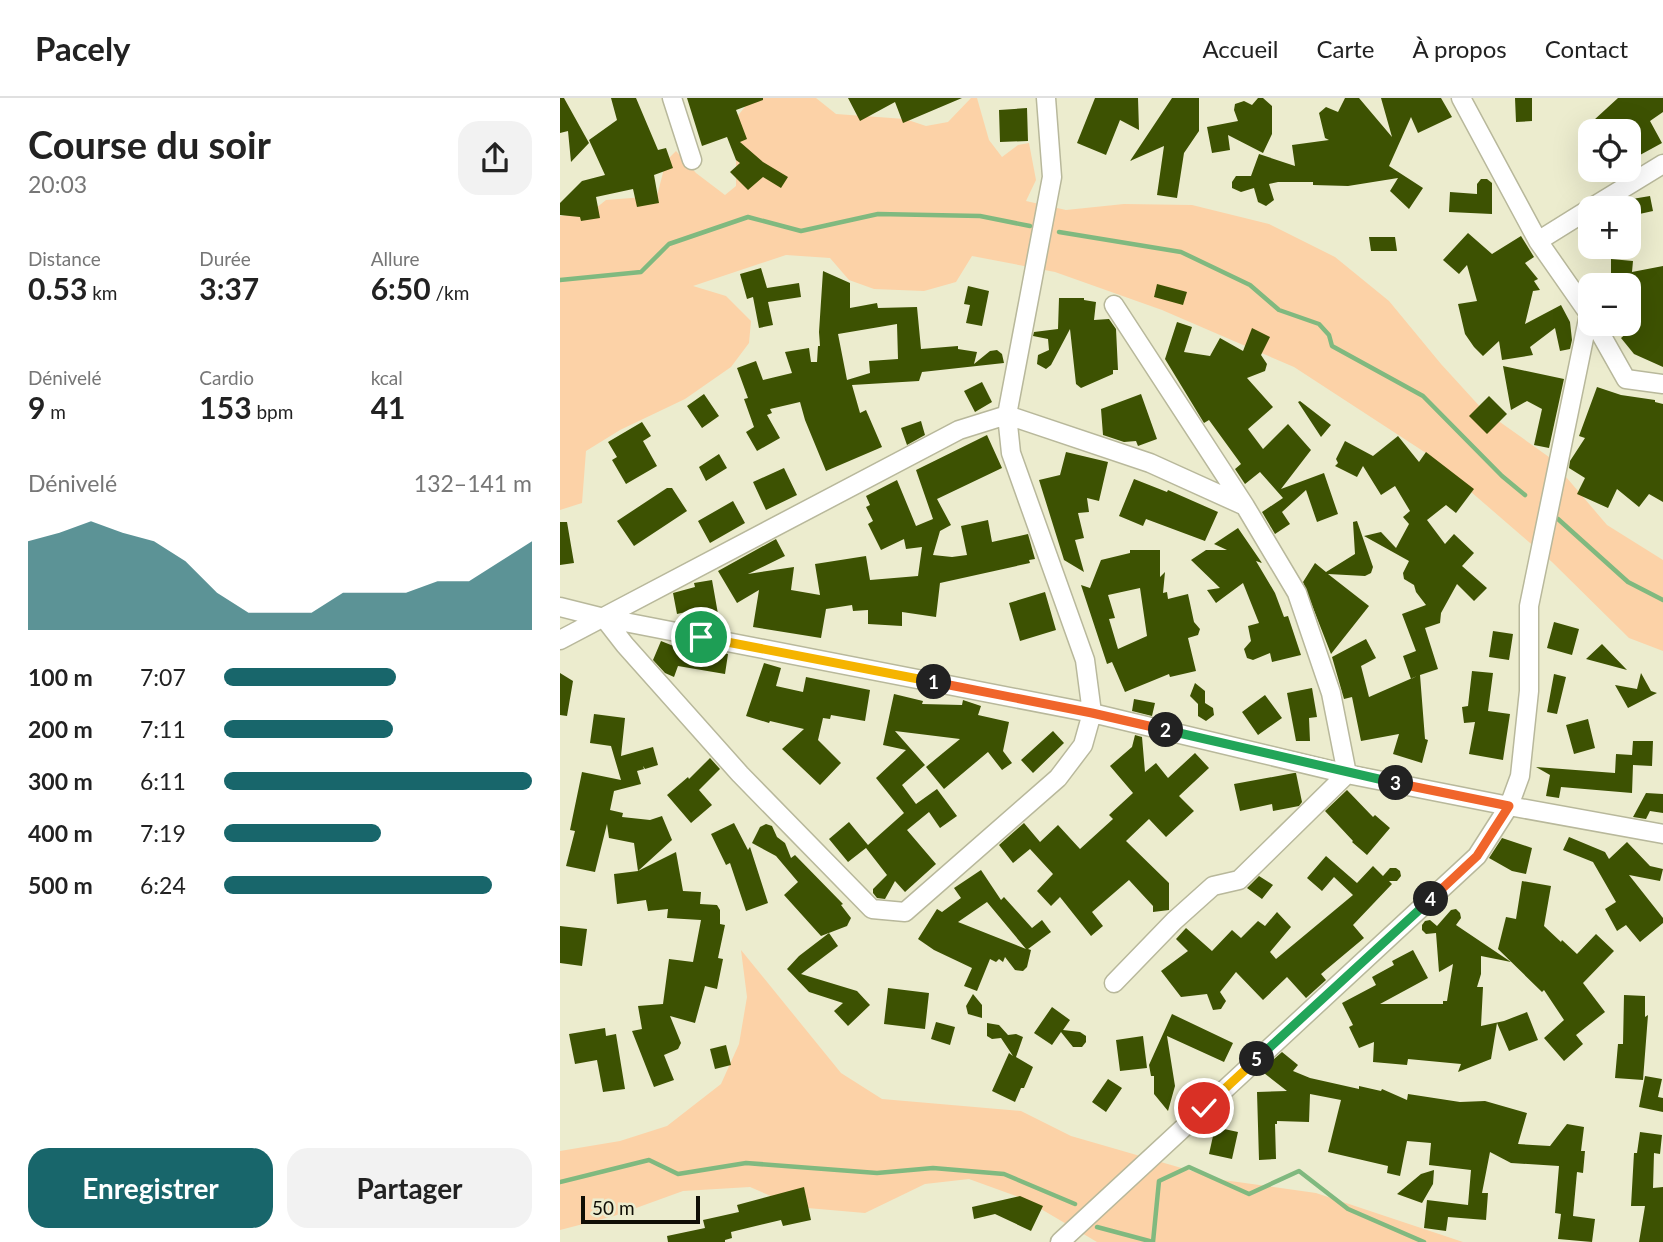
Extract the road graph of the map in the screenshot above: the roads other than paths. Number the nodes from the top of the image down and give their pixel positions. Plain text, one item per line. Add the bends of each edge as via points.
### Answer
1 (672, 98) edge
2 (1046, 98) edge
3 (1461, 98) edge
4 (692, 160) dead end
5 (1663, 164) edge
6 (1611, 196) edge
7 (1578, 216) edge
8 (1538, 241) junction
9 (1578, 299) edge
10 (1114, 305) dead end
11 (1587, 336) edge
12 (1601, 336) edge
13 (1663, 383) edge
14 (1007, 415) junction
15 (1245, 506) junction
16 (560, 607) edge
17 (604, 618) junction
18 (560, 640) edge
19 (1092, 713) junction
20 (1348, 774) junction
21 (1509, 806) junction
22 (1663, 834) edge
23 (1114, 983) dead end
24 (1060, 1242) edge

1 - 4 street
2 - 14 street via 1052,177
3 - 8 street
5 - 6 street
7 - 8 street
8 - 9 street
10 - 15 street
11 - 21 street via 1529,606 1529,691 1520,776
12 - 13 street via 1626,379
14 - 15 street via 1150,464
14 - 17 street via 959,430
14 - 19 street via 1011,453 1085,660
15 - 20 street via 1297,593 1331,693
16 - 17 street
17 - 18 street
17 - 19 street
17 - 19 street via 740,774 872,909 905,912 1048,787 1083,746
19 - 20 street
20 - 21 street
20 - 23 street via 1240,880 1213,886
21 - 22 street
21 - 24 street via 1477,856

